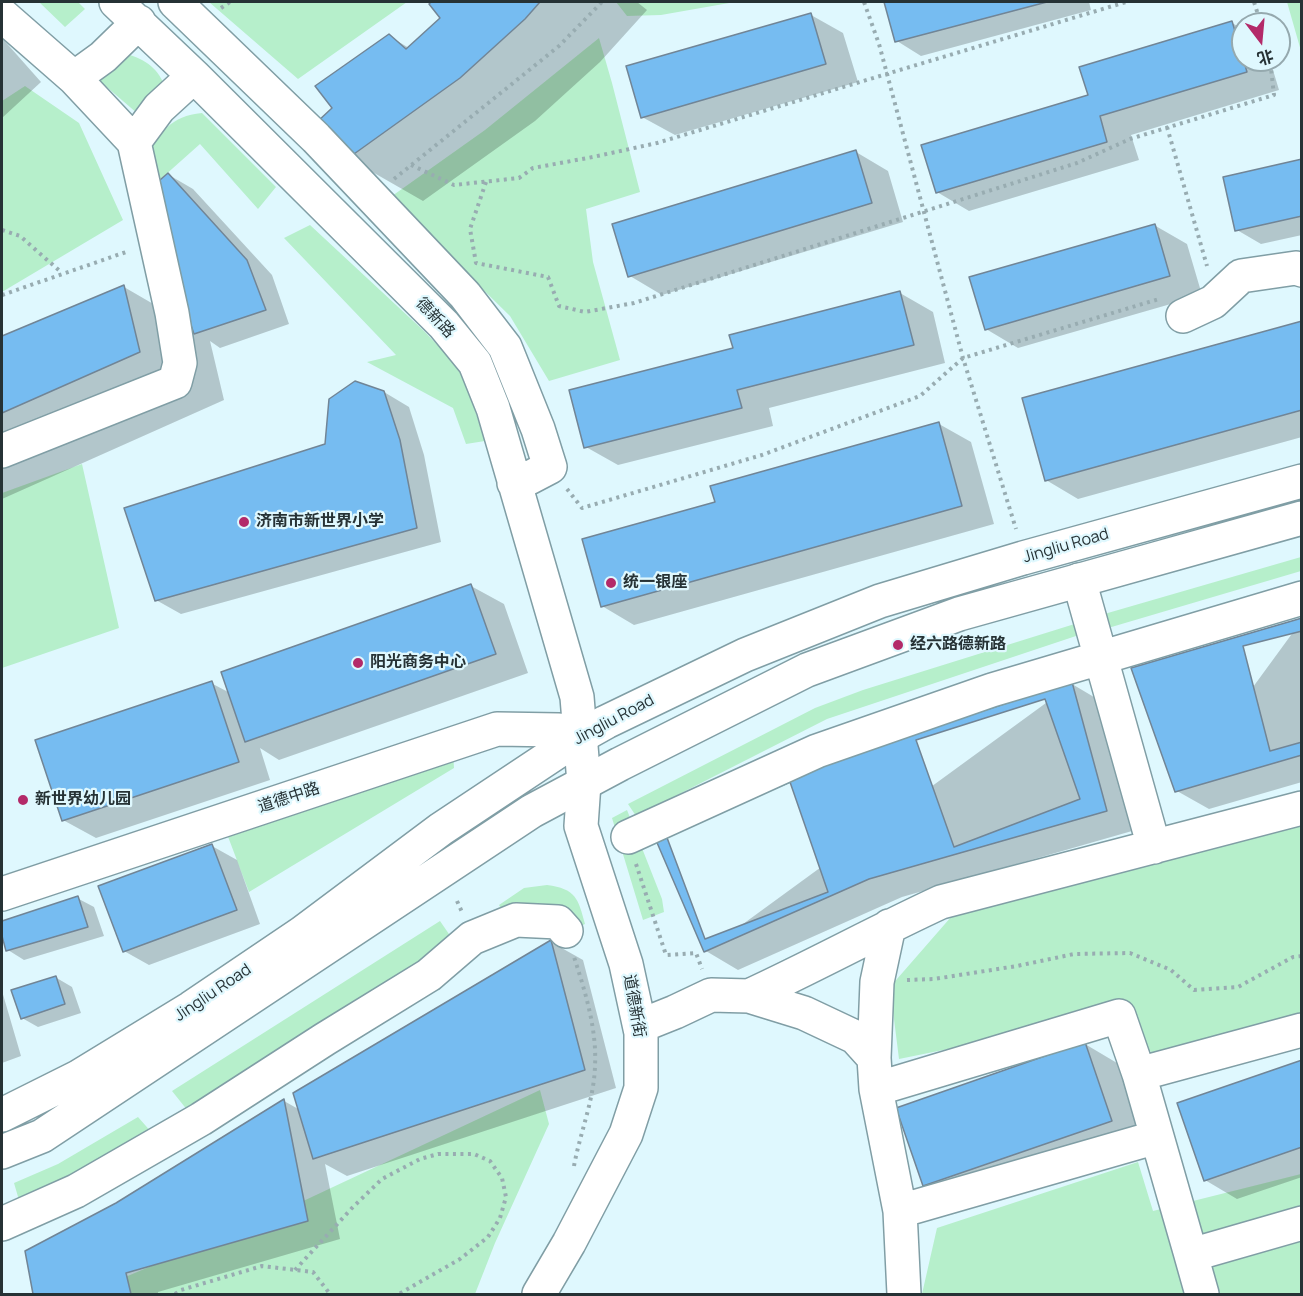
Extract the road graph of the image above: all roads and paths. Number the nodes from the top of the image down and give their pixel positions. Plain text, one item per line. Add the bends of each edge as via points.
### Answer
1 (175, 2) edge
2 (602, 2) edge
3 (864, 2) edge
4 (1126, 2) edge
5 (127, 12) edge
6 (2, 15) edge
7 (1271, 72) edge
8 (887, 74) junction
9 (194, 76) junction
10 (74, 78) junction
11 (1167, 127) junction
12 (134, 142) junction
13 (411, 165) junction
14 (486, 182) junction
15 (373, 196) junction
16 (925, 212) junction
17 (2, 230) edge
18 (155, 243) junction
19 (1302, 270) edge
20 (62, 273) junction
21 (1241, 276) junction
22 (2, 296) edge
23 (1176, 306) joint
24 (963, 358) junction
25 (2, 451) edge
26 (550, 467) junction
27 (1302, 481) edge
28 (514, 483) junction
29 (1302, 518) edge
30 (1016, 531) dead end
31 (1079, 580) junction
32 (1302, 598) edge
33 (1100, 657) junction
34 (581, 736) junction
35 (584, 783) junction
36 (1302, 808) edge
37 (628, 837) joint
38 (1154, 847) junction
39 (642, 884) junction
40 (636, 886) dead end
41 (2, 894) edge
42 (889, 926) junction
43 (566, 931) joint
44 (1302, 956) edge
45 (877, 982) junction
46 (711, 995) junction
47 (749, 996) junction
48 (640, 1026) junction
49 (1302, 1030) edge
50 (875, 1074) junction
51 (1139, 1074) junction
52 (2, 1115) edge
53 (1157, 1137) junction
54 (578, 1145) dead end
55 (2, 1152) edge
56 (900, 1211) junction
57 (5, 1220) edge
58 (1302, 1223) edge
59 (1191, 1255) junction
60 (295, 1270) junction
61 (176, 1294) edge
62 (330, 1294) edge
63 (399, 1294) edge
64 (539, 1294) edge
65 (904, 1294) edge
66 (1202, 1294) edge

1 - 15 street
2 - 13 path via 559,46
3 - 8 path
4 - 8 path
5 - 9 street, 德新路
5 - 10 street via 103,57
6 - 10 street
7 - 11 path via 1274,95
8 - 14 path via 657,143 533,168 519,178
8 - 16 path
9 - 12 street via 159,108
9 - 28 street, 德新路 via 444,325 475,363 493,408
10 - 12 street
11 - 16 path via 1077,164
11 - 21 path via 1212,284
12 - 18 street
13 - 14 path via 454,185
13 - 15 path
14 - 16 path via 470,229 476,263 548,277 559,306 585,312 634,303
15 - 26 street via 465,295 505,347
16 - 24 path
17 - 20 path via 20,236
18 - 20 path
18 - 25 street via 180,363 175,382
19 - 21 street
20 - 22 path
21 - 23 street via 1213,302
23 - 24 path
24 - 26 path via 920,396 762,455 582,508
24 - 30 path
26 - 28 street
27 - 34 street, Jingliu Road via 880,601 745,655
28 - 34 street, 德新路 via 577,697
29 - 31 street, Jingliu Road
31 - 33 street
31 - 35 street, Jingliu Road via 959,614 807,670
32 - 33 street
33 - 37 street via 817,751
33 - 38 street
34 - 35 street, 道德新街
34 - 41 street, 道德中路 via 559,730 497,729
34 - 52 street, Jingliu Road via 441,829 302,933 191,1008 78,1077
35 - 48 street, 道德新街 via 581,826 626,964
35 - 55 street, Jingliu Road via 532,811 42,1136
36 - 38 street
37 - 39 path
38 - 42 street via 941,902
39 - 40 path
39 - 46 path via 666,955 696,953
42 - 45 street
42 - 47 street
43 - 54 path via 586,993 594,1042 595,1066
43 - 57 street via 558,922 516,920 472,938 429,975 201,1119 76,1191
44 - 45 path via 1293,957 1238,987 1194,990 1171,970 1130,952 1074,954 934,979
45 - 50 street
46 - 47 street
46 - 48 street
47 - 50 street via 804,1013 855,1037
48 - 64 street, 道德新街 via 641,1088 626,1134
49 - 51 street
50 - 51 street via 1119,1016
50 - 56 street
51 - 53 street
53 - 56 street
53 - 59 street
56 - 65 street
58 - 59 street
59 - 66 street
60 - 61 path via 262,1266
60 - 62 path via 313,1272
60 - 63 path via 382,1179 438,1154 474,1154 490,1161 502,1178 506,1197 500,1218 488,1237 460,1259

